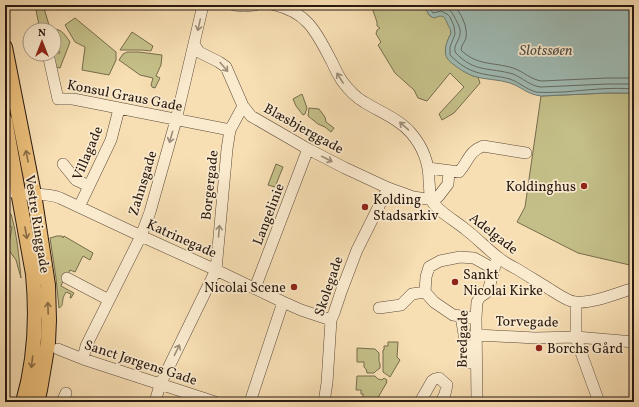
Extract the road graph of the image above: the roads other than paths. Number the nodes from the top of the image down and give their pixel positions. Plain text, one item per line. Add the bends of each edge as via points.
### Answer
1 (203, 5) edge
2 (234, 5) edge
3 (255, 5) edge
4 (275, 5) edge
5 (194, 44) junction
6 (5, 47) edge
7 (50, 62) edge
8 (243, 106) junction
9 (119, 109) junction
10 (5, 120) edge
11 (176, 120) junction
12 (230, 130) junction
13 (308, 149) junction
14 (526, 153) dead end
15 (426, 163) junction
16 (63, 164) dead end
17 (449, 171) junction
18 (89, 186) junction
19 (388, 188) junction
20 (5, 189) edge
21 (19, 194) junction
22 (34, 194) junction
23 (431, 199) junction
24 (79, 207) junction
25 (141, 236) junction
26 (498, 258) junction
27 (494, 269) junction
28 (216, 270) junction
29 (67, 278) dead end
30 (255, 288) junction
31 (634, 288) edge
32 (425, 292) junction
33 (618, 293) junction
34 (634, 296) edge
35 (109, 300) junction
36 (283, 302) junction
37 (576, 302) junction
38 (379, 308) dead end
39 (476, 318) junction
40 (331, 320) junction
41 (462, 321) junction
42 (477, 335) junction
43 (576, 337) junction
44 (634, 342) edge
45 (58, 349) dead end
46 (82, 359) junction
47 (477, 363) junction
48 (160, 385) junction
49 (477, 397) edge
50 (24, 402) edge
51 (37, 402) edge
52 (155, 402) edge
53 (215, 402) edge
54 (250, 402) edge
55 (324, 402) edge
56 (420, 402) edge
57 (441, 402) edge
58 (599, 402) edge

1 -> 5 street, Zahnsgade
2 - 3 street
15 -> 4 street via 421,147 410,132 346,87 321,41 306,20 290,10
5 -> 8 street, Blæsbjerggade via 199,52 226,67
5 - 11 street, Zahnsgade
22 -> 6 main road, Vestre Ringgade
7 - 9 street, Konsul Graus Gade via 58,99 73,99
8 - 12 street, Borgergade
8 - 13 street, Blæsbjerggade via 251,116
9 - 11 street, Konsul Graus Gade
9 - 18 street, Villagade via 111,140
10 - 21 main road, Vestre Ringgade
11 - 12 street, Konsul Graus Gade
11 -> 25 street, Zahnsgade
28 -> 12 street, Borgergade
13 -> 19 street, Blæsbjerggade
13 - 30 street, Langelinie
14 - 17 street via 483,146 469,156 459,172
15 - 17 street
15 - 23 street
16 - 18 street via 76,180
17 - 23 street via 448,184 438,197
18 - 24 street, Villagade
19 - 23 street, Blæsbjerggade via 413,198
19 - 40 street, Skolegade via 357,250
20 - 21 street, Katrinegade
21 - 22 street, Katrinegade
21 -> 50 main road, Vestre Ringgade via 35,297 34,346
22 - 24 street, Katrinegade via 57,197
51 -> 22 main road, Vestre Ringgade via 47,354 49,320 48,285
23 - 26 street, Adelgade via 446,215
24 - 25 street, Katrinegade
25 - 28 street, Katrinegade
25 - 35 street, Zahnsgade
26 - 27 street, Bredgade
26 - 37 street, Adelgade via 570,301
27 - 32 street via 474,258 460,257 440,261 429,267
27 - 39 street, Bredgade via 489,288 478,302
28 - 30 street, Katrinegade
48 -> 28 street
29 - 35 street
30 - 36 street, Katrinegade
31 - 33 street
32 - 38 street via 412,294 402,305
32 - 41 street via 434,302
33 - 34 street
33 - 37 street via 598,300
35 - 46 street, Zahnsgade
36 - 40 street, Katrinegade
36 - 54 street
37 - 43 street
39 - 41 street
39 - 42 street, Bredgade
40 - 55 street, Skolegade
41 - 47 street via 467,352 471,363
42 - 43 street, Torvegade
42 - 47 street, Bredgade
43 - 44 street, Torvegade
43 - 58 street
45 - 46 street, Sanct Jørgens Gade
46 - 48 street, Sanct Jørgens Gade
47 - 49 street, Bredgade
48 - 52 street
48 - 53 street, Sanct Jørgens Gade
56 - 57 street via 432,381 439,378 447,385

